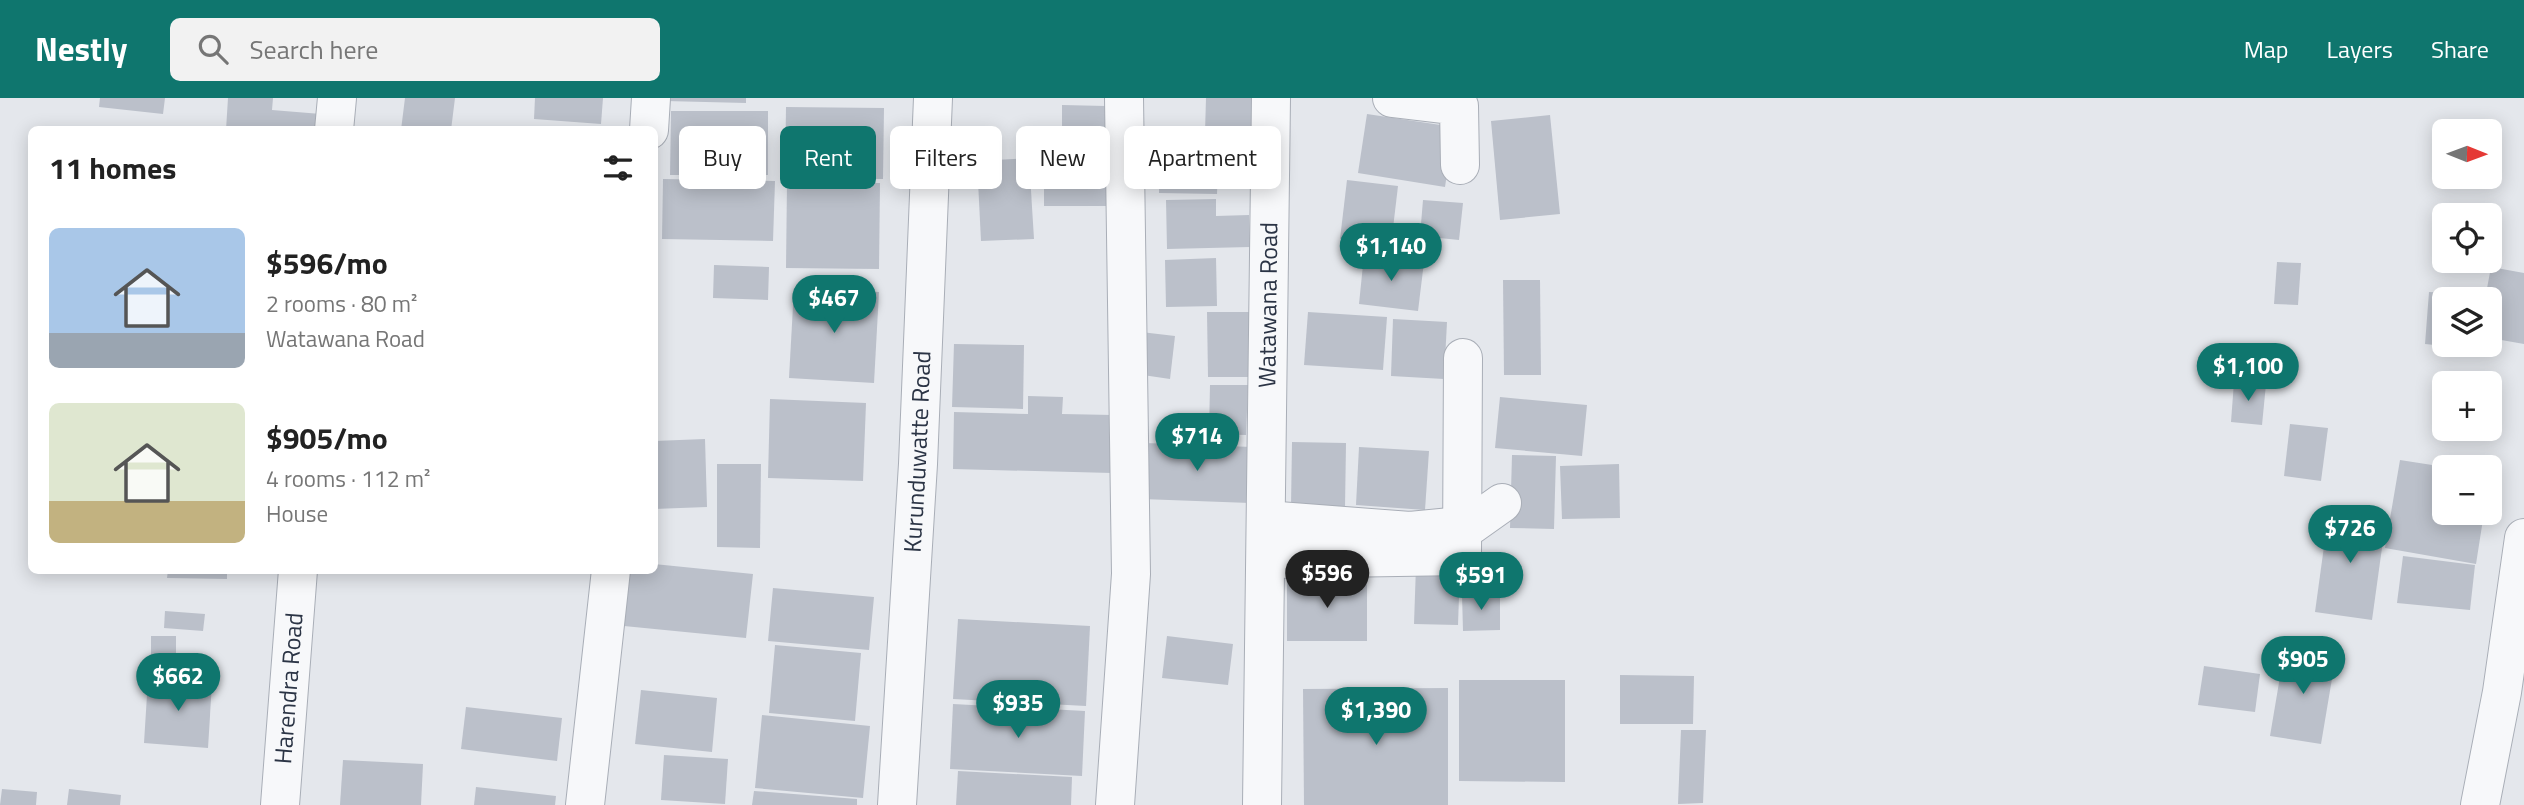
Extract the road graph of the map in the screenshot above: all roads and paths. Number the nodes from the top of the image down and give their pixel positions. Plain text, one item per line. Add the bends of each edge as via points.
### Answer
1 (337, 98) edge
2 (651, 98) edge
3 (933, 98) edge
4 (1124, 98) edge
5 (1271, 98) edge
6 (1392, 98) edge
7 (334, 126) edge
8 (649, 126) edge
9 (1460, 165) dead end
10 (1464, 358) dead end
11 (1502, 503) dead end
12 (1266, 520) junction
13 (1462, 526) junction
14 (2524, 538) edge
15 (1266, 559) junction
16 (298, 574) edge
17 (611, 574) edge
18 (280, 805) edge
19 (585, 805) edge
20 (897, 805) edge
21 (1115, 805) edge
22 (1262, 805) edge
23 (2480, 805) edge

1 - 7 street
2 - 8 street
3 - 20 street, Kurunduwatte Road via 918,464
4 - 21 street via 1132,574
5 - 12 street, Watawana Road
6 - 9 street via 1459,106
10 - 13 street
11 - 13 street via 1471,525
12 - 13 street via 1410,531
12 - 15 street, Watawana Road
13 - 15 street via 1462,556
14 - 23 street
15 - 22 street, Watawana Road
16 - 18 street, Harendra Road
17 - 19 street

